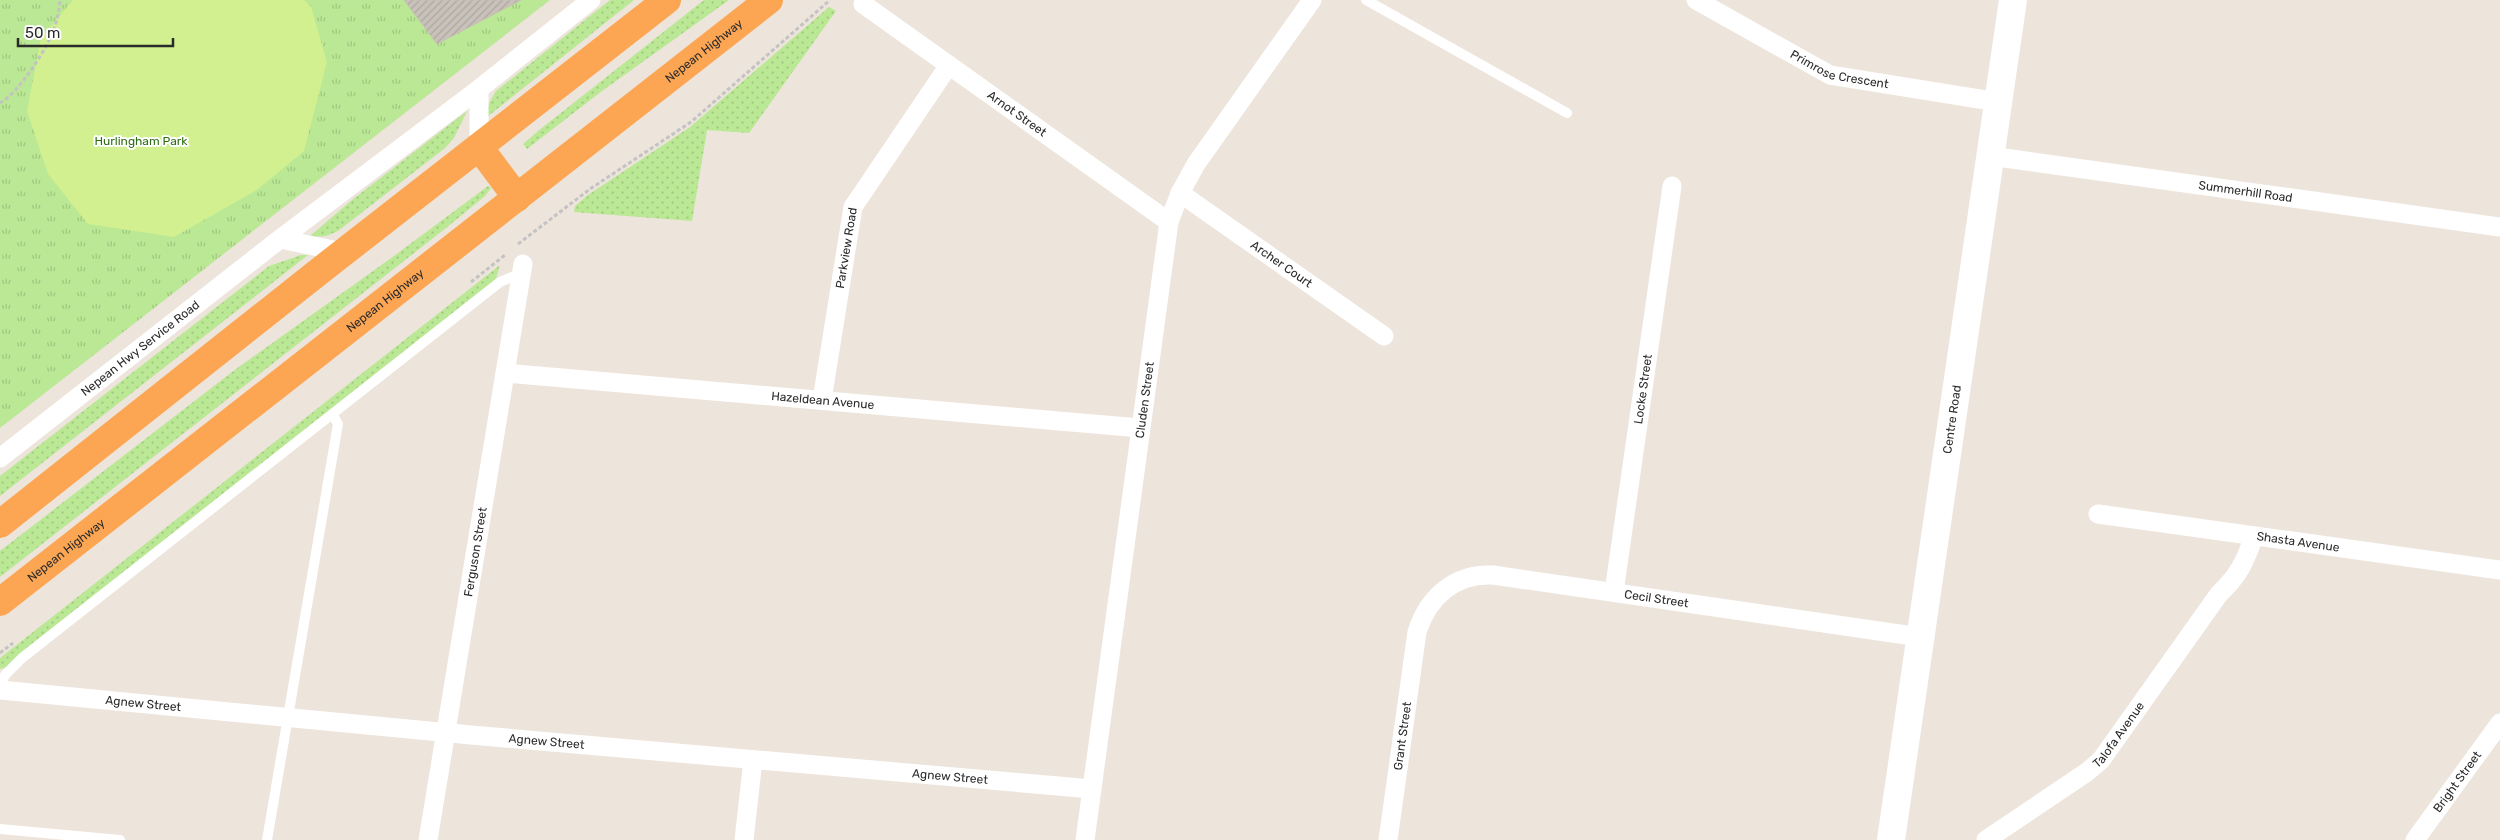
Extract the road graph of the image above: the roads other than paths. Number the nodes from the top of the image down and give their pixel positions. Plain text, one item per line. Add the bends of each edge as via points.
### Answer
1 (591, 0) edge
2 (667, 0) edge
3 (769, 0) edge
4 (1312, 0) edge
5 (1366, 0) edge
6 (1696, 0) edge
7 (2013, 0) edge
8 (864, 4) dead end
9 (950, 65) junction
10 (479, 89) junction
11 (1998, 102) junction
12 (1567, 113) dead end
13 (479, 147) junction
14 (1990, 156) junction
15 (1672, 186) dead end
16 (1180, 193) junction
17 (517, 198) junction
18 (1169, 222) junction
19 (2500, 227) edge
20 (280, 239) junction
21 (343, 252) junction
22 (522, 268) joint
23 (1384, 336) dead end
24 (505, 373) junction
25 (822, 400) junction
26 (333, 415) junction
27 (1140, 428) junction
28 (0, 458) edge
29 (2098, 514) dead end
30 (0, 524) edge
31 (2246, 535) junction
32 (2500, 570) edge
33 (1614, 592) junction
34 (0, 602) edge
35 (1417, 632) joint
36 (1920, 637) junction
37 (0, 686) edge
38 (0, 690) edge
39 (288, 718) junction
40 (2500, 723) edge
41 (445, 733) junction
42 (753, 760) junction
43 (1092, 789) junction
44 (0, 829) edge
45 (120, 840) edge
46 (267, 840) edge
47 (428, 840) edge
48 (744, 840) edge
49 (1085, 840) edge
50 (1388, 840) edge
51 (1891, 840) edge
52 (1986, 840) edge
53 (2415, 840) edge

1 - 10 street, Nepean Hwy Service Road
2 - 13 highway
3 - 17 highway, Nepean Highway
4 - 16 street, Cluden Street via 1196,164
5 - 12 lane
6 - 11 street, Primrose Crescent via 1830,75
7 - 11 main road, Centre Road
8 - 9 street, Arnot Street
9 - 18 street, Arnot Street
9 - 25 street, Parkview Road via 854,207
10 - 13 street
10 - 20 street, Nepean Hwy Service Road
11 - 14 main road, Centre Road
13 - 17 highway
13 - 21 highway
14 - 19 street, Summerhill Road
14 - 36 main road, Centre Road
15 - 33 street, Locke Street
16 - 18 street, Cluden Street
16 - 23 street, Archer Court
17 - 34 highway, Nepean Highway
18 - 27 street, Cluden Street
20 - 21 street
20 - 28 street, Nepean Hwy Service Road
21 - 30 highway
22 - 24 street, Ferguson Street
22 - 26 lane
24 - 25 street, Hazeldean Avenue
24 - 41 street, Ferguson Street
25 - 27 street, Hazeldean Avenue
26 - 37 lane via 22,658 5,675
26 - 39 lane via 338,424
27 - 43 street, Cluden Street
29 - 31 street, Shasta Avenue
31 - 32 street, Shasta Avenue
31 - 52 street, Talofa Avenue via 2244,564 2234,580 2219,594 2101,760
33 - 35 street, Cecil Street via 1493,575 1470,576 1431,601
33 - 36 street, Cecil Street
35 - 50 street, Grant Street
36 - 51 main road, Centre Road
38 - 39 street, Agnew Street
39 - 41 street, Agnew Street
39 - 46 lane
40 - 53 street, Bright Street
41 - 42 street, Agnew Street
41 - 47 street, Ferguson Street
42 - 43 street, Agnew Street
42 - 48 street
43 - 49 street, Cluden Street
44 - 45 lane

